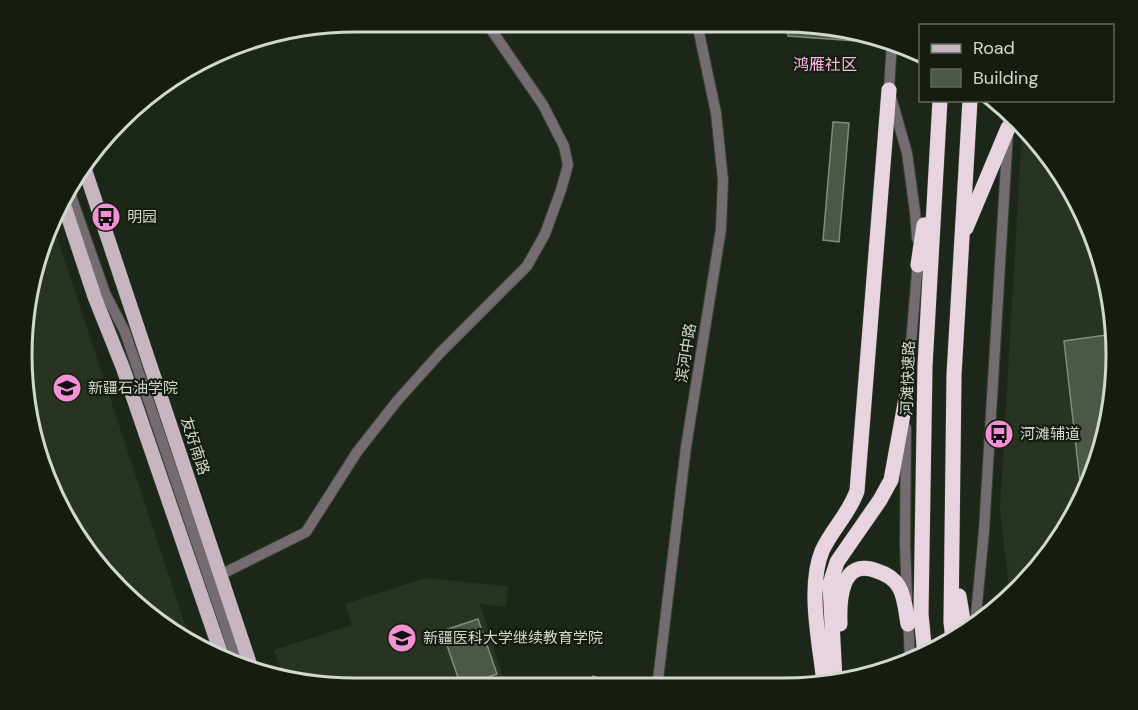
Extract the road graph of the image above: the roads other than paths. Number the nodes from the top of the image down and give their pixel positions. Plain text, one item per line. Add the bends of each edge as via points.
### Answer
1 (493, 32) edge
2 (699, 32) edge
3 (891, 51) edge
4 (889, 90) junction
5 (940, 102) edge
6 (970, 102) edge
7 (1008, 122) edge
8 (937, 160) junction
9 (86, 174) edge
10 (72, 199) edge
11 (66, 210) edge
12 (962, 236) junction
13 (918, 265) junction
14 (906, 398) junction
15 (954, 446) junction
16 (220, 575) junction
17 (976, 615) edge
18 (835, 623) junction
19 (964, 623) edge
20 (908, 624) junction
21 (952, 631) edge
22 (924, 646) edge
23 (910, 653) edge
24 (235, 656) edge
25 (236, 656) edge
26 (237, 656) edge
27 (843, 673) edge
28 (835, 674) edge
29 (823, 676) edge
30 (658, 678) edge

1 - 16 street via 543,105 564,146 568,165 544,234 527,266 440,353 390,410 357,452 306,532
2 - 30 street, 滨河中路 via 716,114 723,180 721,229 686,447
3 - 4 street
4 - 13 street via 906,153
4 - 29 highway via 857,491 823,551 814,583
5 - 8 highway, 河滩快速路
6 - 12 highway
7 - 12 highway
7 - 17 street
8 - 13 highway
8 - 22 highway, 河滩快速路 via 925,378 921,614
9 - 16 main road, 友好南路
10 - 25 street via 105,292 125,332
11 - 24 main road via 95,298
12 - 15 highway
13 - 14 street
14 - 18 highway via 891,480 837,562 830,584
14 - 20 street
15 - 19 highway via 953,534
15 - 21 highway
16 - 26 main road, 友好南路
18 - 20 highway via 848,576 859,569 874,569 891,576 900,588
18 - 27 highway
18 - 28 highway
20 - 23 street

